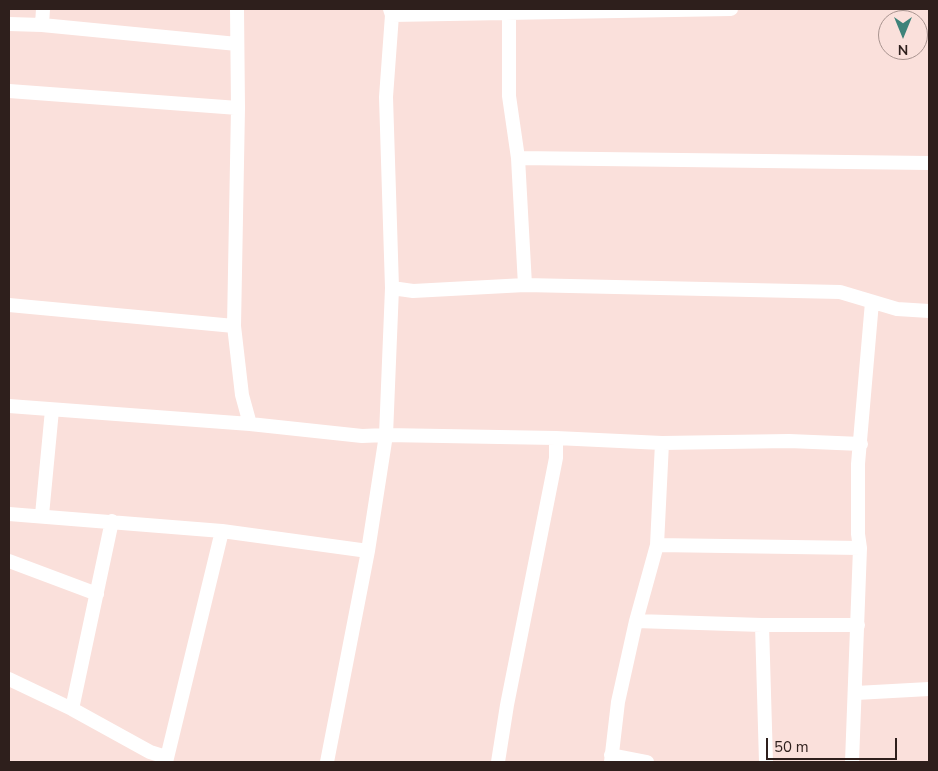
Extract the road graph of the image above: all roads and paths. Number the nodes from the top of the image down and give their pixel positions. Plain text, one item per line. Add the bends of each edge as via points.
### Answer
1 (43, 9) edge
2 (237, 9) edge
3 (731, 9) edge
4 (391, 12) edge
5 (509, 14) junction
6 (9, 24) edge
7 (42, 25) junction
8 (237, 44) junction
9 (9, 91) edge
10 (238, 108) junction
11 (518, 158) junction
12 (929, 162) edge
13 (525, 285) junction
14 (392, 288) junction
15 (872, 302) junction
16 (9, 305) edge
17 (929, 311) edge
18 (234, 326) junction
19 (9, 406) edge
20 (52, 410) junction
21 (250, 424) junction
22 (386, 435) junction
23 (556, 438) junction
24 (662, 444) junction
25 (861, 444) junction
26 (9, 514) edge
27 (42, 515) junction
28 (112, 521) junction
29 (222, 531) junction
30 (657, 545) junction
31 (860, 548) junction
32 (368, 551) junction
33 (9, 561) edge
34 (96, 594) junction
35 (636, 621) junction
36 (762, 625) junction
37 (858, 625) junction
38 (9, 679) edge
39 (929, 689) edge
40 (856, 693) junction
41 (72, 709) junction
42 (611, 758) edge
43 (166, 760) edge
44 (327, 762) edge
45 (498, 762) edge
46 (646, 762) edge
47 (766, 762) edge
48 (852, 762) edge

1 - 7 street
2 - 8 street
3 - 5 street
4 - 5 street
4 - 14 street via 386,97
5 - 11 street via 509,96
6 - 7 street
7 - 8 street
8 - 10 street
9 - 10 street
10 - 18 street
11 - 12 street
11 - 13 street
13 - 14 street via 413,291
13 - 15 street via 840,292
14 - 22 street
15 - 17 street via 897,309
15 - 25 street
16 - 18 street
18 - 21 street via 242,395
19 - 20 street
20 - 21 street
20 - 27 street
21 - 22 street via 362,436
22 - 23 street
22 - 32 street
23 - 24 street
23 - 45 street via 556,458
24 - 25 street via 789,440
24 - 30 street
25 - 31 street via 858,464
26 - 27 street
27 - 28 street
28 - 29 street
28 - 34 street
29 - 32 street
29 - 43 street
30 - 31 street
30 - 35 street
31 - 37 street
32 - 44 street
33 - 34 street
34 - 41 street
35 - 36 street
35 - 42 street via 618,702
36 - 37 street
36 - 47 street
37 - 40 street
38 - 41 street
39 - 40 street
40 - 48 street
41 - 43 street
42 - 46 street

